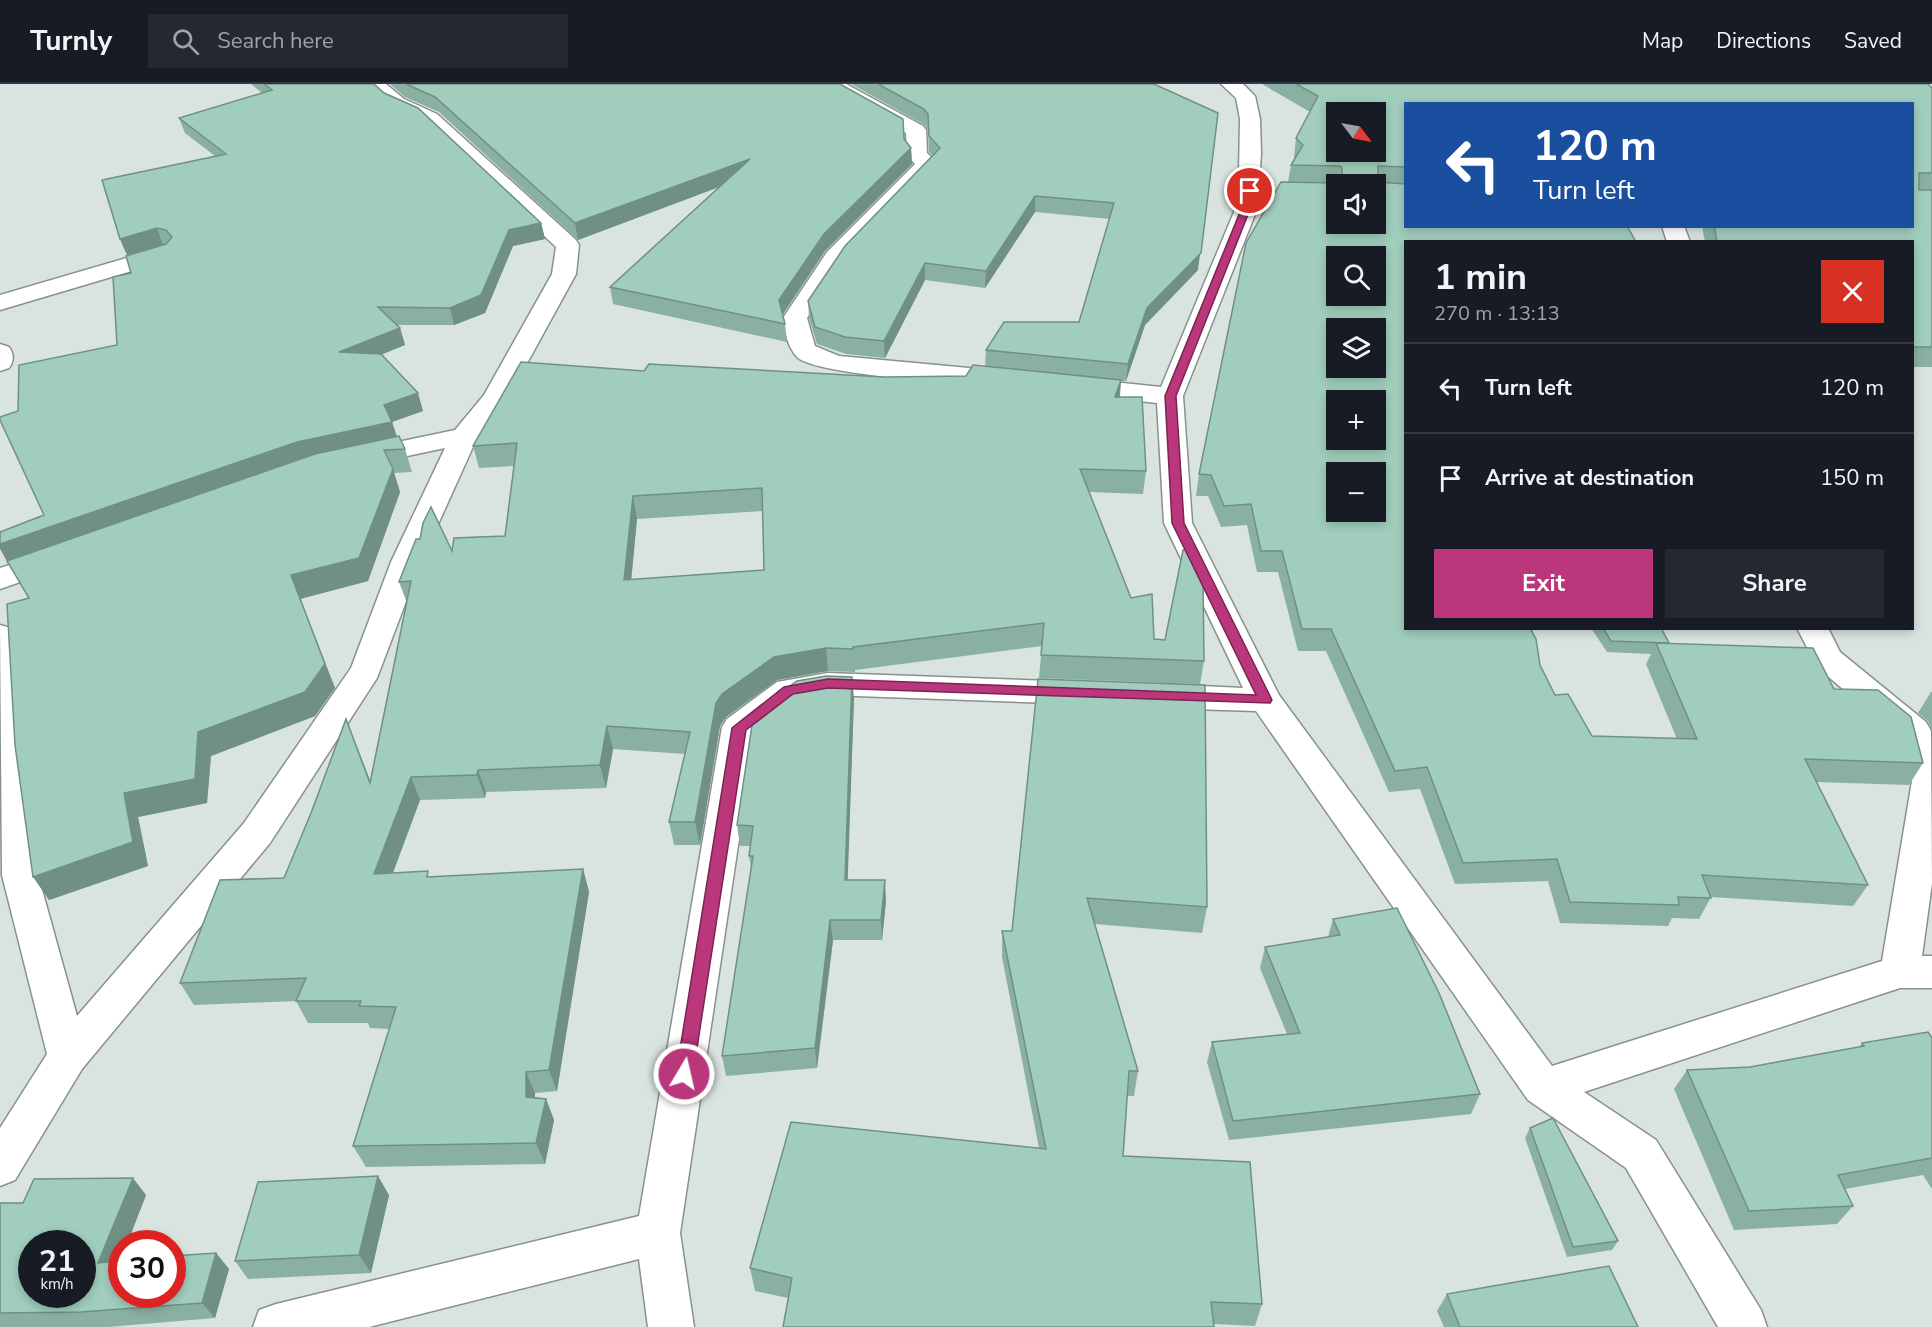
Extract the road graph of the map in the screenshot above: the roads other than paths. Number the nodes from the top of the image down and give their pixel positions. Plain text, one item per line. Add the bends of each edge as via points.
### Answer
1 (374, 84) edge
2 (832, 84) edge
3 (1231, 84) edge
4 (164, 254) edge
5 (0, 303) edge
6 (0, 352) edge
7 (0, 363) edge
8 (1170, 396) junction
9 (464, 436) junction
10 (338, 463) edge
11 (79, 551) edge
12 (0, 579) edge
13 (1813, 630) edge
14 (0, 636) edge
15 (1265, 700) junction
16 (1916, 972) edge
17 (68, 1056) junction
18 (1544, 1088) junction
19 (0, 1167) edge
20 (658, 1233) junction
21 (276, 1327) edge
22 (671, 1327) edge
23 (1744, 1327) edge

1 - 9 street via 397,103 430,118 568,245 564,274 495,398
2 - 8 street via 916,130 917,155 927,164 835,257 795,318 800,344 812,357 838,364
3 - 8 street via 1245,96 1261,192 1245,212
4 - 5 street
6 - 7 street
8 - 15 street via 1178,523
9 - 10 street
9 - 17 street via 406,562 366,670 257,833
11 - 12 street
13 - 16 street via 1828,659 1914,731 1929,781
14 - 17 street via 20,875
15 - 18 street
15 - 20 street via 828,684 789,690 739,728
16 - 18 street
17 - 19 street
18 - 23 street via 1641,1154
20 - 21 street
20 - 22 street

